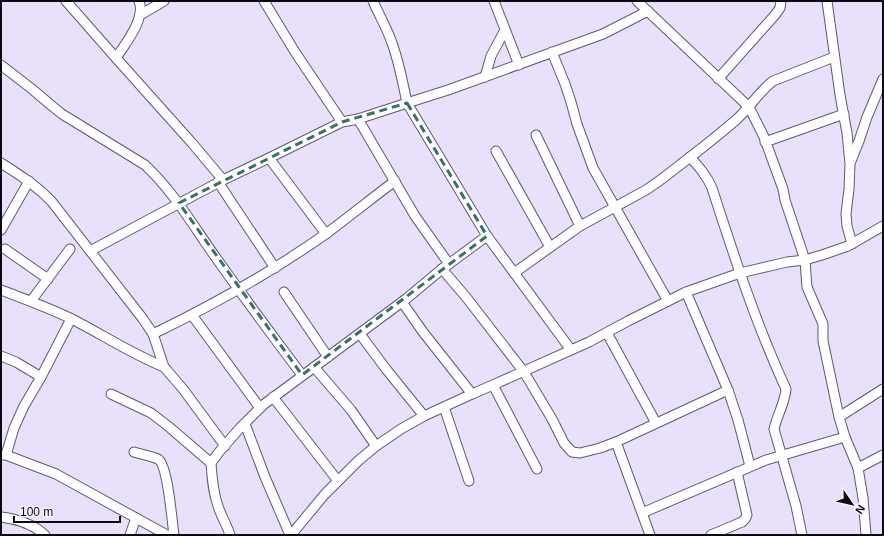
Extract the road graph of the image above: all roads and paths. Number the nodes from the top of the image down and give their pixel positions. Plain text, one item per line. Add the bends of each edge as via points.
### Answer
1 (66, 1) edge
2 (139, 1) edge
3 (164, 1) edge
4 (264, 1) edge
5 (373, 1) edge
6 (494, 1) edge
7 (637, 1) edge
8 (781, 1) edge
9 (827, 1) edge
10 (648, 10) junction
11 (140, 15) junction
12 (505, 30) junction
13 (552, 52) junction
14 (834, 57) junction
15 (116, 58) junction
16 (1, 65) edge
17 (518, 65) junction
18 (485, 78) junction
19 (718, 79) junction
20 (883, 79) edge
21 (407, 103) junction
22 (749, 107) junction
23 (844, 114) junction
24 (358, 119) junction
25 (342, 122) junction
26 (536, 135) dead end
27 (765, 142) junction
28 (496, 151) dead end
29 (690, 157) junction
30 (269, 158) junction
31 (1, 163) edge
32 (850, 164) junction
33 (29, 181) junction
34 (220, 181) junction
35 (394, 181) junction
36 (179, 203) junction
37 (616, 208) junction
38 (580, 226) junction
39 (883, 226) edge
40 (1, 230) edge
41 (326, 234) junction
42 (487, 236) junction
43 (852, 244) junction
44 (550, 247) junction
45 (5, 249) dead end
46 (70, 249) dead end
47 (90, 251) junction
48 (805, 260) junction
49 (446, 267) junction
50 (275, 268) junction
51 (514, 273) junction
52 (740, 273) junction
53 (48, 279) junction
54 (239, 289) junction
55 (1, 290) edge
56 (284, 292) dead end
57 (686, 292) junction
58 (31, 301) junction
59 (668, 301) junction
60 (402, 302) junction
61 (192, 315) junction
62 (71, 319) junction
63 (607, 333) junction
64 (153, 334) junction
65 (360, 334) junction
66 (571, 350) junction
67 (1, 356) edge
68 (328, 357) junction
69 (164, 366) junction
70 (314, 367) junction
71 (524, 372) junction
72 (302, 375) junction
73 (41, 377) junction
74 (492, 385) junction
75 (883, 389) edge
76 (728, 390) junction
77 (111, 394) dead end
78 (472, 394) junction
79 (273, 397) junction
80 (444, 407) junction
81 (260, 408) junction
82 (424, 416) junction
83 (839, 417) junction
84 (656, 423) junction
85 (245, 424) junction
86 (845, 437) junction
87 (616, 442) junction
88 (225, 446) junction
89 (376, 446) junction
90 (134, 452) dead end
91 (4, 455) edge
92 (781, 455) junction
93 (883, 455) edge
94 (211, 463) junction
95 (750, 466) junction
96 (858, 468) junction
97 (537, 470) dead end
98 (737, 472) junction
99 (338, 481) junction
100 (469, 481) dead end
101 (642, 513) junction
102 (1, 517) edge
103 (136, 518) junction
104 (647, 534) edge
105 (45, 535) edge
106 (130, 535) edge
107 (167, 535) edge
108 (174, 535) edge
109 (230, 535) edge
110 (290, 535) edge
111 (711, 535) edge
112 (802, 535) edge
113 (866, 535) edge

1 - 15 street
2 - 11 street
3 - 11 street
4 - 25 street
5 - 21 street via 392,43
6 - 12 street
7 - 10 street
8 - 19 street via 775,15
9 - 14 street
10 - 13 street via 603,34
10 - 19 street
11 - 15 street via 132,35
12 - 17 street
12 - 18 street via 491,56
13 - 17 street
13 - 37 street via 593,168
14 - 22 street via 773,81
14 - 23 street
15 - 34 street via 187,137
16 - 36 street via 62,114 145,165
17 - 18 street
18 - 21 street
19 - 22 street
20 - 32 street
21 - 24 street
21 - 42 street
22 - 27 street
22 - 29 street
23 - 27 street
23 - 32 street
24 - 25 street
24 - 35 street
25 - 30 street
26 - 38 street
27 - 48 street
28 - 44 street
29 - 37 street via 646,190
29 - 52 street via 701,169 712,188
30 - 34 street
30 - 41 street
31 - 33 street
32 - 43 street via 846,214
33 - 40 street
33 - 47 street via 52,202
34 - 36 street
34 - 50 street
35 - 41 street
35 - 49 street
36 - 47 street
36 - 54 street
37 - 38 street
37 - 59 street
38 - 44 street
39 - 43 street
41 - 50 street
42 - 49 street
42 - 51 street
43 - 48 street
44 - 51 street
45 - 53 street
46 - 53 street
47 - 64 street
48 - 52 street
48 - 83 street via 807,287 823,324 823,341
49 - 60 street
49 - 71 street via 470,303
50 - 54 street
51 - 66 street
52 - 57 street
52 - 92 street via 786,389 786,396 774,429
53 - 58 street
54 - 61 street
54 - 72 street
55 - 58 street
56 - 68 street
57 - 59 street
57 - 76 street
58 - 62 street
59 - 63 street
60 - 65 street
60 - 78 street
61 - 64 street
61 - 81 street
62 - 69 street
62 - 73 street
63 - 66 street
63 - 84 street
64 - 69 street
65 - 68 street
65 - 82 street
66 - 71 street
67 - 73 street
68 - 70 street
69 - 88 street
70 - 72 street
70 - 89 street via 351,410
71 - 74 street
71 - 87 street via 564,443 572,452 580,453
72 - 79 street
73 - 91 street via 14,428
74 - 78 street
74 - 97 street
75 - 83 street
76 - 84 street
76 - 95 street
77 - 94 street via 151,413
78 - 80 street
79 - 81 street
79 - 99 street
80 - 82 street
80 - 100 street
81 - 85 street
82 - 89 street
83 - 86 street
84 - 87 street
85 - 88 street
85 - 110 street
86 - 92 street
86 - 96 street
87 - 101 street
88 - 94 street
89 - 99 street
90 - 108 street via 161,462 166,477
91 - 103 street via 56,474
92 - 95 street
92 - 112 street
93 - 96 street
94 - 109 street via 217,506
95 - 98 street
96 - 113 street
98 - 101 street
98 - 111 street via 747,515 742,522
99 - 110 street
101 - 104 street
102 - 105 street via 30,524
103 - 106 street
103 - 107 street

